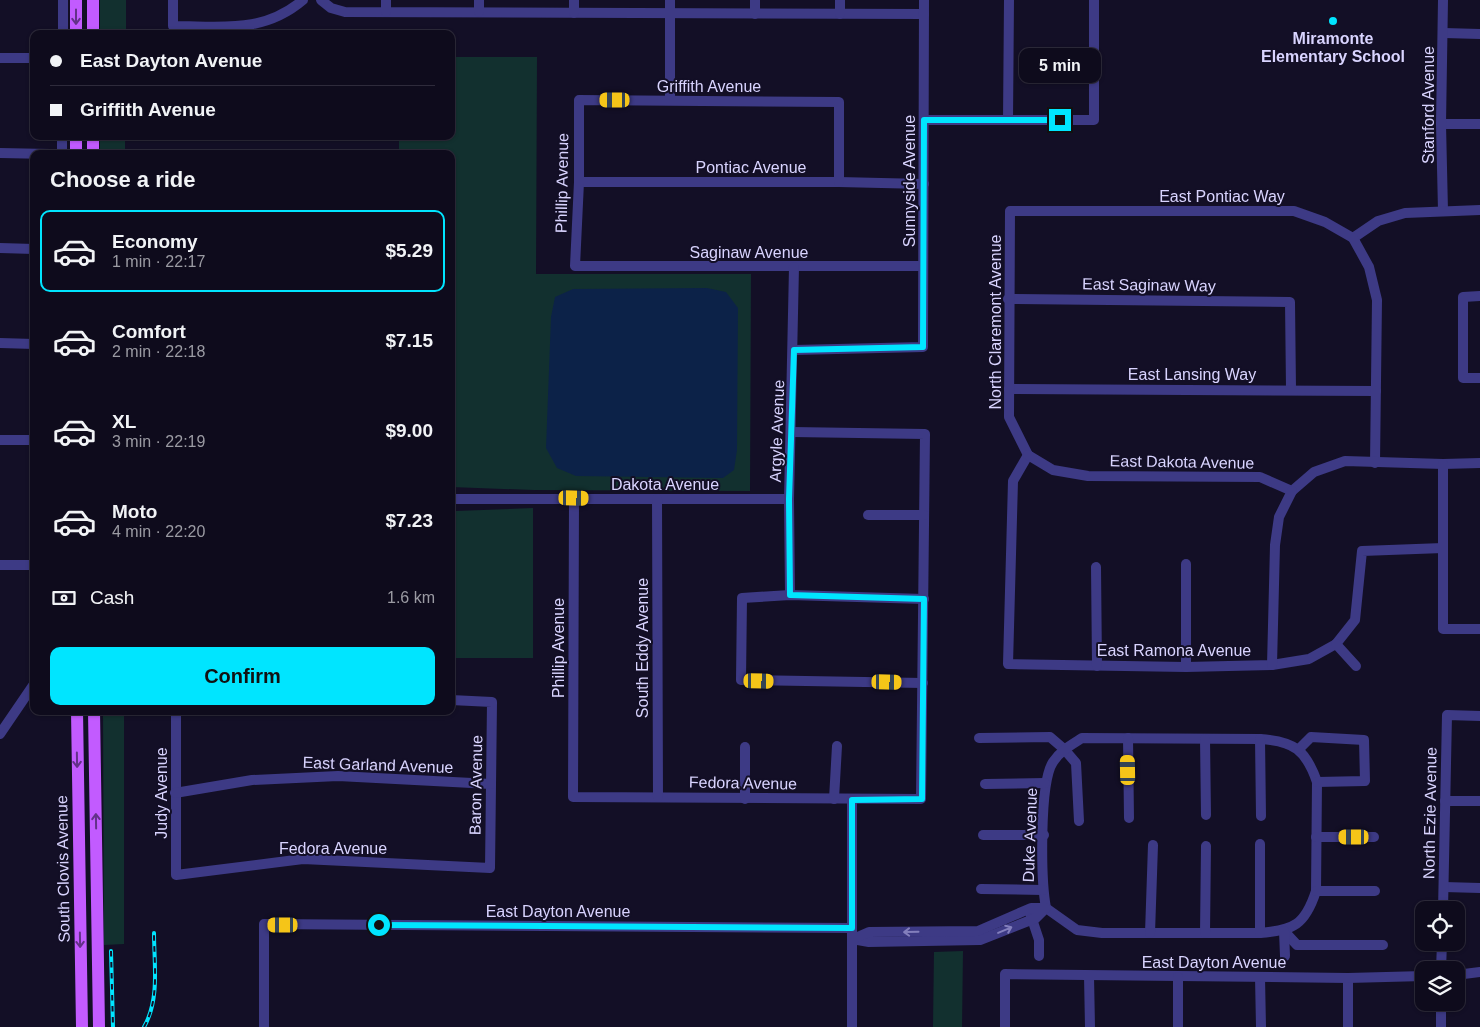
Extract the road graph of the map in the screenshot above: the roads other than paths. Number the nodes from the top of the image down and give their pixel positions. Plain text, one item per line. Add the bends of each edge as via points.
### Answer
1 (63, 0) edge
2 (76, 0) edge
3 (93, 0) edge
4 (173, 0) edge
5 (303, 0) edge
6 (321, 0) edge
7 (386, 0) edge
8 (479, 0) edge
9 (574, 0) edge
10 (670, 0) edge
11 (755, 0) edge
12 (840, 0) edge
13 (924, 0) edge
14 (1009, 0) edge
15 (1094, 0) edge
16 (1444, 0) edge
17 (386, 12) junction
18 (479, 12) junction
19 (574, 13) junction
20 (670, 13) junction
21 (755, 14) junction
22 (840, 14) junction
23 (924, 14) junction
24 (63, 30) edge
25 (76, 30) edge
26 (93, 30) edge
27 (1444, 33) junction
28 (1480, 34) edge
29 (0, 58) edge
30 (30, 58) edge
31 (579, 100) joint
32 (670, 100) junction
33 (924, 120) junction
34 (1008, 120) junction
35 (1441, 124) junction
36 (1480, 124) edge
37 (0, 153) edge
38 (30, 154) edge
39 (579, 182) junction
40 (838, 182) junction
41 (924, 184) junction
42 (1480, 210) edge
43 (1443, 211) junction
44 (1010, 212) joint
45 (1353, 238) junction
46 (0, 248) edge
47 (30, 249) edge
48 (575, 266) joint
49 (923, 266) junction
50 (794, 267) junction
51 (1480, 296) edge
52 (1008, 299) junction
53 (0, 343) edge
54 (30, 344) edge
55 (794, 350) junction
56 (1480, 378) edge
57 (1009, 389) junction
58 (1291, 389) junction
59 (1376, 391) junction
60 (792, 432) junction
61 (0, 440) edge
62 (30, 440) edge
63 (1028, 454) junction
64 (1375, 463) junction
65 (1480, 463) edge
66 (1443, 464) junction
67 (1292, 491) junction
68 (574, 498) junction
69 (455, 499) edge
70 (657, 499) junction
71 (789, 499) junction
72 (868, 515) dead end
73 (924, 515) junction
74 (1443, 548) junction
75 (1186, 564) dead end
76 (0, 565) edge
77 (30, 565) edge
78 (1096, 566) dead end
79 (790, 595) junction
80 (924, 599) junction
81 (1480, 629) edge
82 (1336, 644) junction
83 (1272, 665) junction
84 (1096, 666) junction
85 (1356, 666) dead end
86 (1186, 668) junction
87 (923, 683) junction
88 (30, 689) edge
89 (455, 700) edge
90 (77, 715) edge
91 (86, 715) edge
92 (94, 715) edge
93 (176, 715) edge
94 (1480, 716) edge
95 (3, 723) edge
96 (0, 734) edge
97 (979, 738) dead end
98 (1128, 738) junction
99 (1205, 739) junction
100 (1260, 739) junction
101 (837, 746) dead end
102 (745, 747) dead end
103 (1064, 748) junction
104 (1299, 749) junction
105 (95, 769) junction
106 (1317, 782) junction
107 (1045, 783) junction
108 (491, 784) junction
109 (986, 784) dead end
110 (78, 788) junction
111 (175, 793) junction
112 (573, 797) joint
113 (658, 797) junction
114 (745, 799) junction
115 (834, 799) junction
116 (852, 800) junction
117 (1445, 800) junction
118 (1480, 801) edge
119 (1206, 815) dead end
120 (1261, 816) dead end
121 (1129, 818) dead end
122 (1079, 821) dead end
123 (984, 835) dead end
124 (1044, 835) junction
125 (1316, 837) junction
126 (1374, 837) dead end
127 (1260, 844) dead end
128 (1153, 845) dead end
129 (1206, 846) dead end
130 (79, 848) junction
131 (96, 849) junction
132 (490, 868) joint
133 (176, 875) joint
134 (1444, 887) junction
135 (1480, 888) edge
136 (981, 889) dead end
137 (1043, 890) junction
138 (1316, 891) junction
139 (1376, 891) dead end
140 (1443, 901) edge
141 (1046, 908) junction
142 (1030, 914) junction
143 (852, 928) junction
144 (1284, 931) junction
145 (1204, 933) junction
146 (1150, 934) junction
147 (1260, 934) junction
148 (98, 936) junction
149 (852, 939) junction
150 (1383, 945) dead end
151 (1039, 956) dead end
152 (1285, 956) dead end
153 (1480, 972) edge
154 (1465, 974) edge
155 (1090, 976) junction
156 (1415, 976) edge
157 (1178, 977) junction
158 (1260, 977) junction
159 (1348, 978) junction
160 (1441, 1011) edge
161 (82, 1027) edge
162 (99, 1027) edge
163 (264, 1027) edge
164 (852, 1027) edge
165 (1005, 1027) edge
166 (1090, 1027) edge
167 (1178, 1027) edge
168 (1261, 1027) edge
169 (1348, 1027) edge
170 (1441, 1027) edge

1 - 24 street
2 -> 25 main road
3 - 26 main road
4 - 5 street via 173,26 262,24 286,14
6 - 17 street via 339,11
7 - 17 street
8 - 18 street
9 - 19 street
10 - 20 street
11 - 21 street
12 - 22 street
13 - 23 street, Sunnyside Avenue
14 - 34 street
15 - 34 street via 1094,120
16 - 27 street, Stanford Avenue
17 - 18 street
18 - 19 street
19 - 20 street
20 - 21 street
20 - 32 street
21 - 22 street
22 - 23 street
23 - 33 street, Sunnyside Avenue
27 - 28 street
27 - 35 street, Stanford Avenue
29 - 30 street
31 - 32 street, Griffith Avenue
31 - 39 street, Phillip Avenue
32 - 40 street, Griffith Avenue via 838,102
33 - 34 street
33 - 41 street, Sunnyside Avenue
35 - 36 street
35 - 43 street, Stanford Avenue
37 - 38 street
39 - 40 street, Pontiac Avenue
39 - 48 street, Phillip Avenue
40 - 41 street, Pontiac Avenue
41 - 49 street, Sunnyside Avenue
42 - 43 street
43 - 45 street via 1405,213 1378,220
44 - 45 street, East Pontiac Way via 1294,212 1325,222
44 - 52 street, North Claremont Avenue
45 - 59 street via 1369,267 1377,300
46 - 47 street
48 - 50 street, Saginaw Avenue
49 - 50 street, Saginaw Avenue
49 - 55 street, Sunnyside Avenue via 923,347
50 - 55 street, Argyle Avenue
51 - 56 street via 1463,297 1463,378
52 - 57 street, North Claremont Avenue
52 - 58 street, East Saginaw Way via 1290,302
53 - 54 street
55 - 60 street, Argyle Avenue
57 - 58 street, East Lansing Way
57 - 63 street, North Claremont Avenue via 1009,417
58 - 59 street, East Lansing Way
59 - 64 street
60 - 71 street, Argyle Avenue
60 - 73 street via 925,434
61 - 62 street
63 - 67 street, East Dakota Avenue via 1053,470 1088,476 1260,477
63 - 84 street, East Ramona Avenue via 1013,481 1008,664
64 - 66 street
64 - 67 street via 1345,461 1314,472
65 - 66 street
66 - 74 street
67 - 83 street via 1279,518 1275,545
68 - 69 street, Dakota Avenue
68 - 70 street, Dakota Avenue
68 - 112 street, Phillip Avenue
70 - 71 street, Dakota Avenue
70 - 113 street, South Eddy Avenue
71 - 79 street, Argyle Avenue
72 - 73 street
73 - 80 street
74 - 81 street via 1443,629
74 - 82 street, East Ramona Avenue via 1362,551 1355,620
75 - 86 street
76 - 77 street
78 - 84 street
79 - 80 street
79 - 87 street via 742,598 741,680
80 - 87 street
82 - 83 street, East Ramona Avenue via 1309,659
82 - 85 street
83 - 86 street, East Ramona Avenue
84 - 86 street, East Ramona Avenue
87 - 116 street via 922,799
88 - 95 street
89 - 108 street, Baron Avenue via 492,702
90 -> 110 main road, South Clovis Avenue
91 - 105 main road via 87,748
92 - 105 main road, South Clovis Avenue
93 - 111 street, Judy Avenue
94 - 117 street, North Ezie Avenue via 1447,715
95 - 96 street
97 - 103 street via 1050,737
98 - 99 street
98 - 103 street via 1082,738
98 - 121 street
99 - 100 street
99 - 119 street
100 - 104 street via 1283,740
100 - 120 street
101 - 115 street
102 - 114 street
103 - 107 street, Duke Avenue via 1052,763
103 - 122 street via 1076,763
104 - 106 street via 1311,765
104 - 106 street via 1310,737 1364,740 1365,781
131 -> 105 main road, South Clovis Avenue
106 - 125 street
107 - 109 street
107 - 124 street, Duke Avenue
108 - 111 street, East Garland Avenue via 338,776 252,780
108 - 132 street, Baron Avenue
110 - 130 main road, South Clovis Avenue
110 - 131 main road via 84,792 86,842
111 - 133 street, Judy Avenue
112 - 113 street, Fedora Avenue
113 - 114 street, Fedora Avenue
114 - 115 street, Fedora Avenue
115 - 116 street, Fedora Avenue
116 - 143 street
117 - 118 street
117 - 134 street, North Ezie Avenue
123 - 124 street
124 - 137 street, Duke Avenue
125 - 126 street
125 - 138 street
127 - 147 street
128 - 146 street
129 - 145 street
130 - 148 main road via 87,854 89,918
130 -> 161 main road, South Clovis Avenue
131 - 148 main road, South Clovis Avenue
132 - 133 street, Fedora Avenue via 303,860
134 - 135 street
134 - 140 street, North Ezie Avenue
136 - 137 street
137 - 141 street, Duke Avenue
138 - 139 street
138 - 144 street via 1311,906 1298,924
141 - 142 street
141 - 146 street via 1077,930
142 - 149 street via 980,940 869,942
142 - 151 street via 1039,940
143 - 149 street
143 - 163 street, East Dayton Avenue via 264,924
144 - 147 street
144 - 150 street via 1297,945
144 - 152 street
145 - 146 street
145 - 147 street
148 - 162 main road, South Clovis Avenue
149 - 164 street
153 - 154 street
155 - 157 street, East Dayton Avenue
155 - 165 street, East Dayton Avenue via 1005,974
155 - 166 street
156 - 159 street, East Dayton Avenue
157 - 158 street, East Dayton Avenue
157 - 167 street
158 - 159 street, East Dayton Avenue
158 - 168 street
159 - 169 street
160 - 170 street

